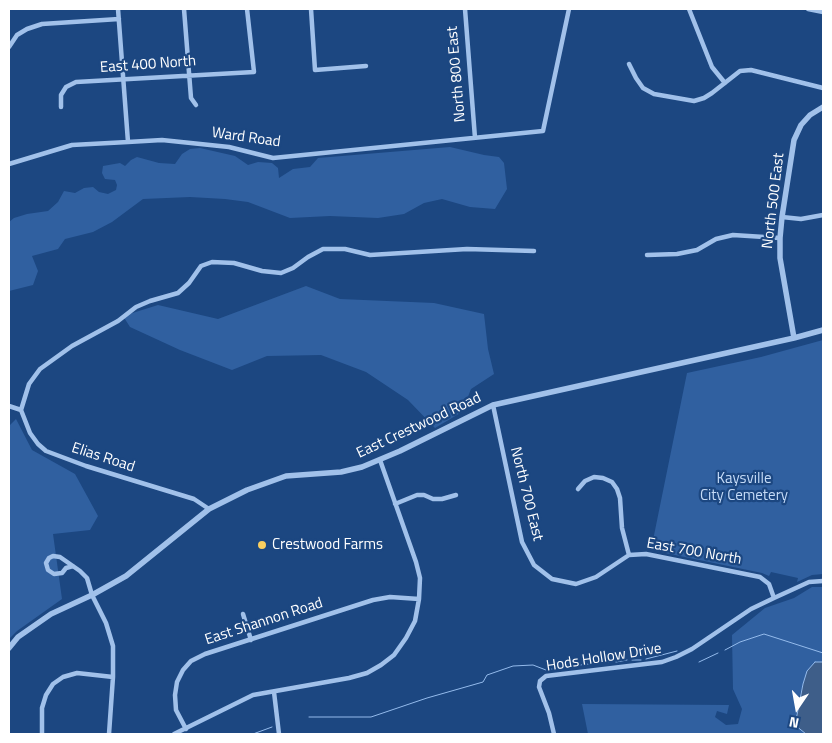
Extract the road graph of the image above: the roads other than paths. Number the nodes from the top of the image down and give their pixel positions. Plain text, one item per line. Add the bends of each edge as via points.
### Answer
1 (118, 9) edge
2 (184, 9) edge
3 (247, 9) edge
4 (311, 9) edge
5 (464, 9) edge
6 (569, 9) edge
7 (689, 9) edge
8 (808, 9) edge
9 (823, 12) edge
10 (119, 19) junction
11 (9, 46) edge
12 (630, 64) dead end
13 (366, 66) dead end
14 (189, 75) junction
15 (123, 79) junction
16 (725, 83) junction
17 (823, 88) edge
18 (196, 105) dead end
19 (61, 107) dead end
20 (823, 107) edge
21 (475, 138) junction
22 (128, 142) junction
23 (9, 164) edge
24 (823, 215) edge
25 (782, 217) junction
26 (780, 238) junction
27 (534, 251) dead end
28 (646, 255) dead end
29 (823, 330) edge
30 (794, 338) junction
31 (493, 405) junction
32 (9, 406) edge
33 (21, 410) junction
34 (380, 460) junction
35 (578, 489) dead end
36 (456, 495) dead end
37 (395, 504) junction
38 (209, 509) junction
39 (629, 555) junction
40 (72, 566) junction
41 (552, 579) joint
42 (823, 580) edge
43 (92, 595) junction
44 (774, 598) junction
45 (419, 599) junction
46 (243, 614) dead end
47 (251, 640) junction
48 (9, 648) edge
49 (113, 676) junction
50 (274, 692) junction
51 (186, 729) junction
52 (42, 734) edge
53 (109, 734) edge
54 (174, 734) edge
55 (279, 734) edge
56 (554, 734) edge

1 - 10 street
2 - 14 street
3 - 14 street, East 400 North via 254,72
4 - 13 street via 315,70
5 - 21 street, North 800 East
6 - 21 street, Ward Road via 542,131
7 - 16 street via 712,67
8 - 9 street
10 - 11 street via 42,24 27,29
10 - 15 street
12 - 16 street via 643,88 654,94 694,101
14 - 15 street, East 400 North
14 - 18 street via 191,98
15 - 19 street, East 400 North via 76,82 66,87
15 - 22 street
16 - 17 street via 740,71 751,70
20 - 25 street, North 500 East via 801,125 794,140
21 - 22 street, Ward Road via 273,158 220,146 162,140
22 - 23 street, Ward Road via 72,146
24 - 25 street via 801,220
25 - 26 street, North 500 East
26 - 28 street via 733,235 716,239 697,250
26 - 30 street, North 500 East via 780,258
27 - 33 street via 467,249 370,254 323,249 281,273 212,262 201,266 178,293 136,307 40,369 30,384
29 - 30 street, East Crestwood Road
30 - 31 street, East Crestwood Road
31 - 34 street, East Crestwood Road
31 - 41 street, North 700 East via 522,542 534,565
32 - 33 street
33 - 38 street, Elias Road via 30,433 46,451 194,499
34 - 37 street
34 - 38 street, East Crestwood Road via 341,472 286,476 246,490
35 - 39 street via 594,477 612,482 620,498 622,528
36 - 37 street via 433,499 417,495
37 - 45 street via 416,562 420,578
38 - 43 street, East Crestwood Road via 133,571
39 - 41 street, East 700 North via 596,577 576,584
39 - 44 street, East 700 North via 646,554 760,577 769,584
40 - 40 street via 53,556 46,563 54,574
40 - 43 street via 87,578
42 - 44 street via 809,582
43 - 48 street, East Crestwood Road via 51,614 18,637
43 - 49 street via 106,623 112,646
44 - 56 street, Hods Hollow Drive via 676,657 662,662 546,676 539,687
45 - 47 street, East Shannon Road via 390,597 372,600
45 - 50 street via 415,621 406,638 394,655 374,669 349,678
46 - 47 street
47 - 51 street, East Shannon Road via 204,654 183,670 175,696 176,710
49 - 52 street via 77,673 63,676 53,684 42,708
49 - 53 street
50 - 51 street via 253,695
50 - 55 street
51 - 54 street

